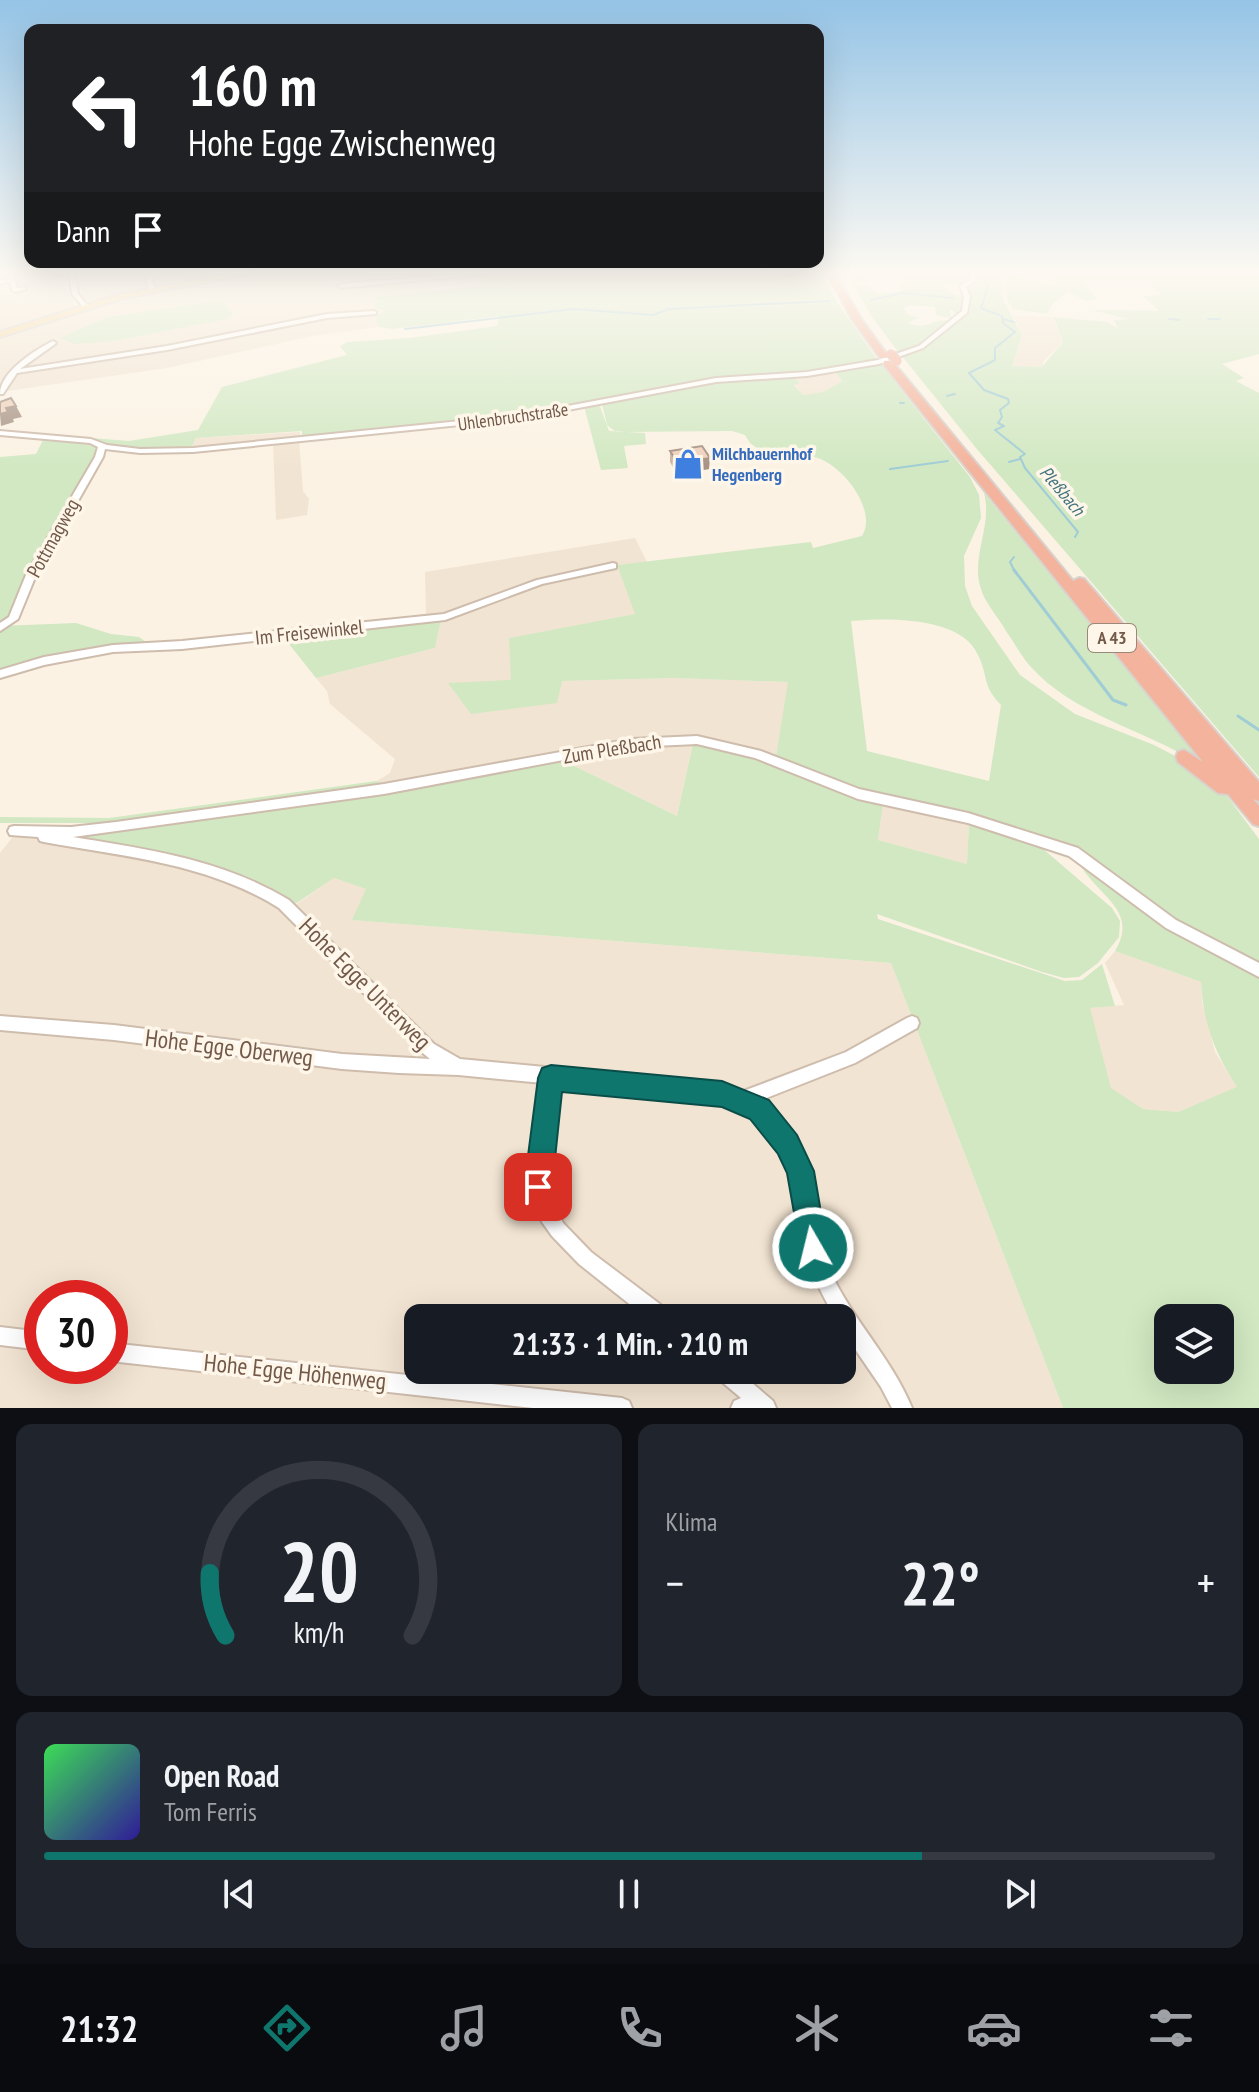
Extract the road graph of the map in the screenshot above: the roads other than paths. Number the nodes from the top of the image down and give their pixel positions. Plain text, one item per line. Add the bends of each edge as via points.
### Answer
1 (213, 339) edge
2 (875, 339) edge
3 (879, 339) edge
4 (932, 339) edge
5 (53, 343) dead end
6 (890, 358) junction
7 (18, 371) junction
8 (0, 392) edge
9 (0, 433) edge
10 (102, 446) junction
11 (963, 458) junction
12 (979, 491) dead end
13 (613, 566) dead end
14 (0, 628) edge
15 (0, 674) edge
16 (1184, 757) dead end
17 (1259, 794) edge
18 (1259, 819) edge
19 (1259, 826) edge
20 (7, 831) edge
21 (1259, 970) edge
22 (0, 1023) edge
23 (912, 1023) dead end
24 (458, 1067) junction
25 (551, 1078) junction
26 (740, 1100) junction
27 (645, 1304) edge
28 (0, 1336) edge
29 (24, 1339) edge
30 (128, 1354) edge
31 (735, 1384) edge
32 (755, 1406) edge
33 (622, 1408) edge
34 (902, 1408) edge

1 - 7 street
2 - 6 highway, A 43
3 - 6 highway, A 43
4 - 10 street, Uhlenbruchstraße via 917,350 867,364 716,380 540,414 424,429 193,450
5 - 7 street
6 - 11 highway, A 43
6 - 17 highway, A 43
7 - 8 street
9 - 10 street, Uhlenbruchstraße
10 - 14 street, Pottmagweg via 31,575 13,619
11 - 12 highway
11 - 18 highway, A 43
13 - 15 street, Im Freisewinkel via 540,582 445,617 151,645 48,660
16 - 19 highway
20 - 21 street, Zum Pleßbach via 104,829 384,789 632,743 697,740 757,754 858,794 968,818 1073,852 1171,924
20 - 24 street, Hohe Egge Unterweg via 194,866 257,885 284,904 429,1049
22 - 24 street, Hohe Egge Oberweg via 81,1027 337,1062
23 - 26 street via 850,1058
24 - 25 street, Hohe Egge Unterweg
25 - 26 street, Hohe Egge Unterweg via 703,1090
25 - 27 street via 538,1173 548,1215
26 - 34 street, Hohe Egge Unterweg via 760,1110 787,1145 800,1171 813,1248 824,1274
28 - 29 street
30 - 33 street, Hohe Egge Höhenweg
31 - 32 street

